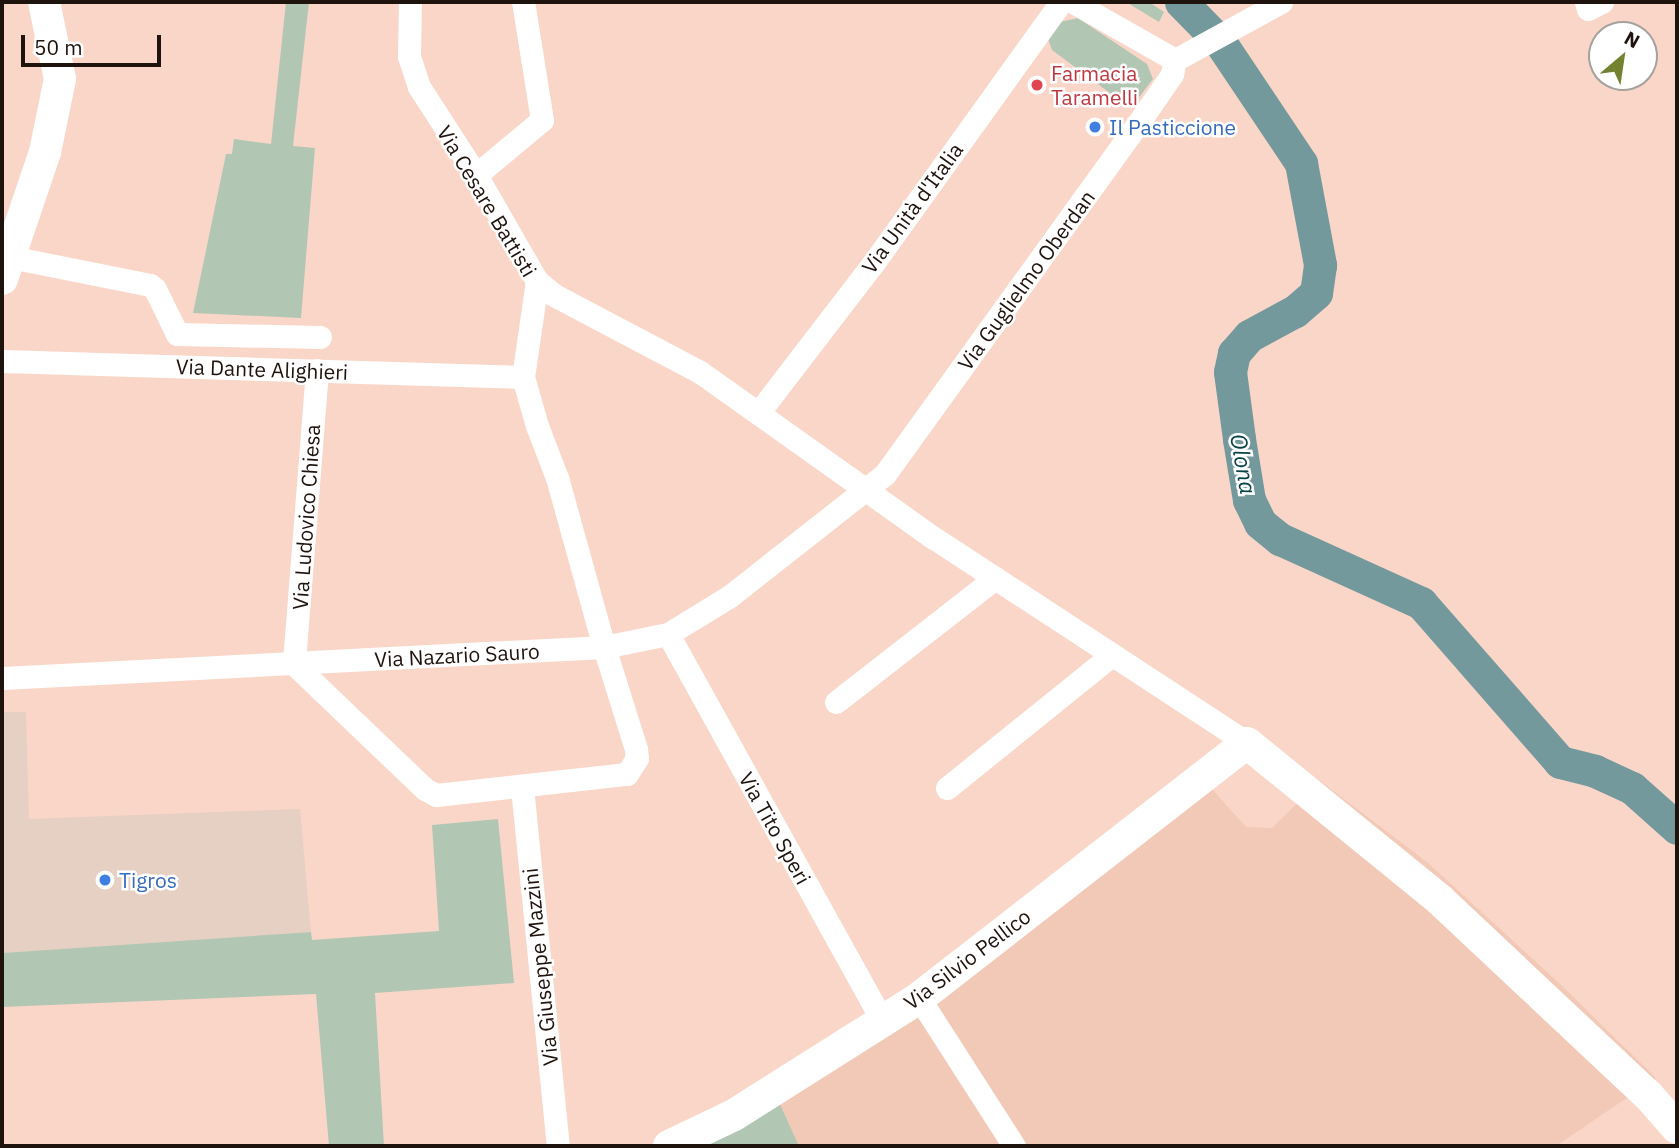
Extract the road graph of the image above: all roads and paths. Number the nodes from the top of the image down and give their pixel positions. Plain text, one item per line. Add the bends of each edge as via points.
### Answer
1 (44, 2) edge
2 (410, 2) edge
3 (523, 2) edge
4 (1061, 2) edge
5 (1073, 2) edge
6 (1281, 2) edge
7 (1586, 2) edge
8 (1602, 2) edge
9 (1175, 61) junction
10 (476, 175) junction
11 (6, 268) edge
12 (537, 281) junction
13 (320, 337) dead end
14 (2, 361) edge
15 (317, 370) junction
16 (523, 377) junction
17 (759, 411) junction
18 (863, 489) junction
19 (995, 578) junction
20 (668, 634) junction
21 (604, 647) junction
22 (1112, 655) junction
23 (294, 664) junction
24 (2, 678) edge
25 (836, 702) dead end
26 (1247, 743) junction
27 (522, 787) junction
28 (947, 788) dead end
29 (919, 998) junction
30 (883, 1022) junction
31 (1677, 1128) edge
32 (558, 1146) edge
33 (668, 1146) edge
34 (1014, 1146) edge

1 - 11 street via 60,79 45,152
2 - 10 street, Via Cesare Battisti via 409,57 419,87
3 - 10 street via 542,120
4 - 17 street, Via Unità d'Italia via 872,265
5 - 9 street
6 - 9 street
7 - 8 street via 1588,9
9 - 18 street, Via Guglielmo Oberdan via 1172,74 939,400 885,474
10 - 12 street, Via Cesare Battisti
11 - 13 street via 150,285 177,334
12 - 16 street, Via Cesare Battisti
12 - 17 street via 554,295 700,372
14 - 15 street, Via Dante Alighieri
15 - 16 street, Via Dante Alighieri
15 - 23 street, Via Ludovico Chiesa
16 - 21 street, Via Cesare Battisti via 557,478
17 - 18 street
18 - 19 street
18 - 20 street, Via Nazario Sauro via 730,596
19 - 22 street
19 - 25 street
20 - 21 street, Via Nazario Sauro
20 - 30 street, Via Tito Speri
21 - 23 street, Via Nazario Sauro
21 - 27 street via 636,748 634,767 618,778
22 - 26 street
22 - 28 street
23 - 24 street, Via Nazario Sauro
23 - 27 street via 430,792 443,795
26 - 29 street, Via Silvio Pellico
26 - 31 street via 1440,900 1648,1095
27 - 32 street, Via Giuseppe Mazzini
29 - 30 street, Via Silvio Pellico
29 - 34 street
30 - 33 street, Via Silvio Pellico via 734,1115

